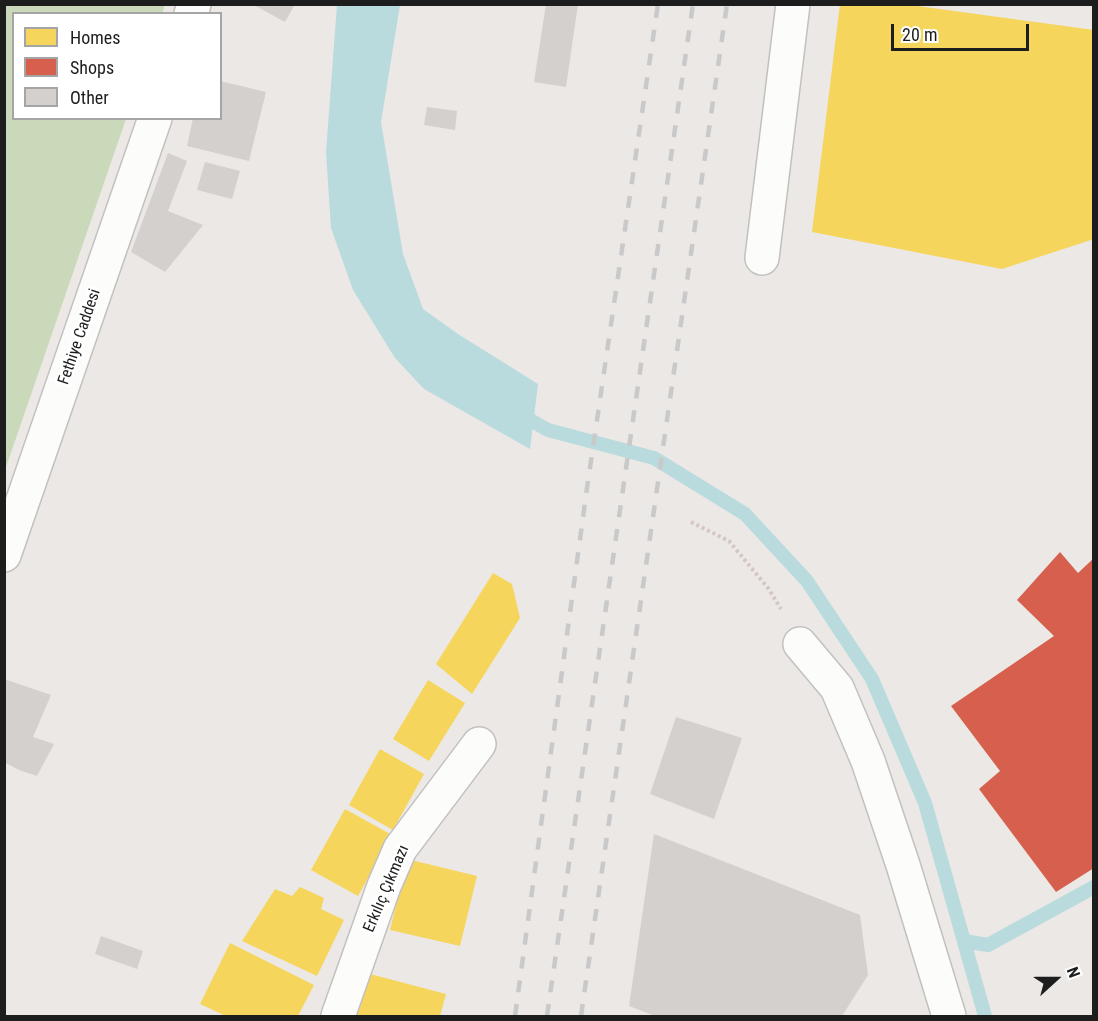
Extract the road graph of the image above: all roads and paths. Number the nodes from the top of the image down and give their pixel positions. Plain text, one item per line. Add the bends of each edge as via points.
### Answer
1 (793, 4) edge
2 (154, 120) edge
3 (762, 258) dead end
4 (691, 522) dead end
5 (4, 555) edge
6 (800, 644) joint
7 (479, 744) dead end
8 (338, 1017) edge
9 (949, 1017) edge

1 - 3 street
2 - 5 street, Fethiye Caddesi
4 - 6 path via 729,541 768,588
6 - 9 street via 837,688 868,761
7 - 8 street, Erkılıç Çıkmazı via 400,849

